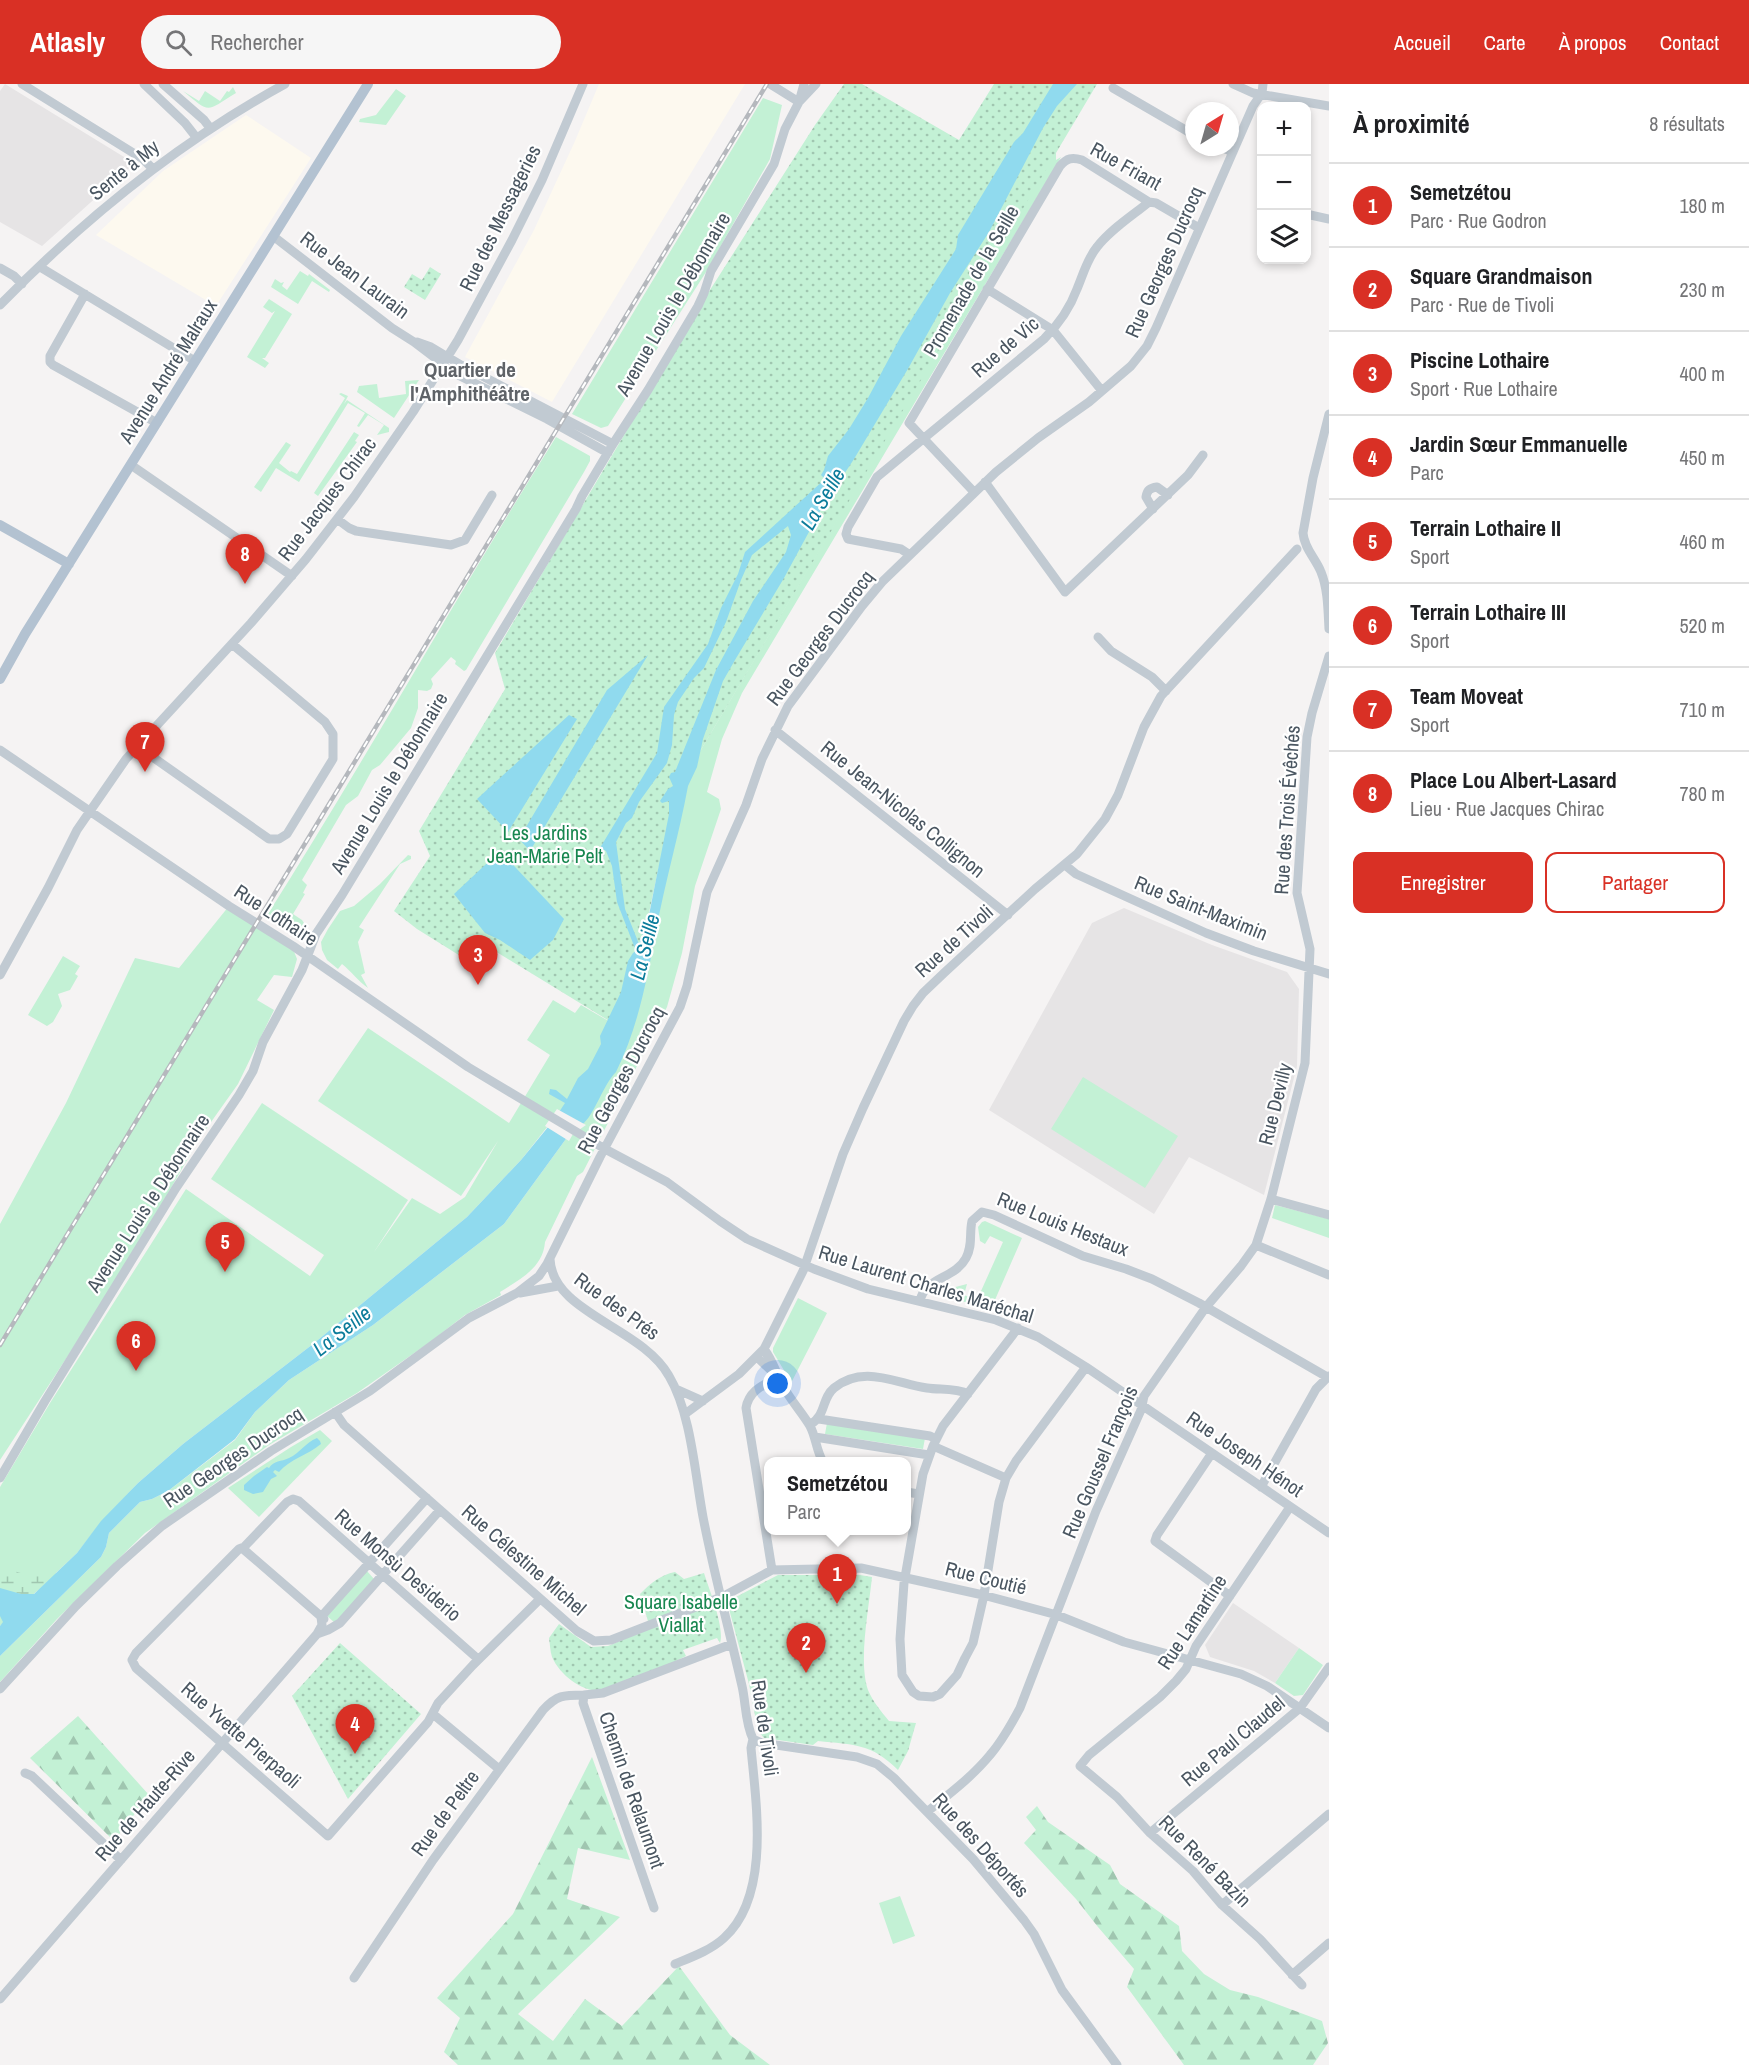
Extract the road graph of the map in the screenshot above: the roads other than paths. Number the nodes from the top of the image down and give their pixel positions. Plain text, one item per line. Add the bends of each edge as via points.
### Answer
1 (22, 84) edge
2 (144, 84) edge
3 (163, 84) edge
4 (368, 84) edge
5 (582, 84) edge
6 (770, 84) edge
7 (804, 84) edge
8 (816, 84) edge
9 (1233, 84) edge
10 (282, 85) edge
11 (1113, 88) dead end
12 (1263, 88) edge
13 (799, 102) junction
14 (1329, 106) edge
15 (210, 128) junction
16 (1185, 130) edge
17 (196, 137) junction
18 (1239, 138) edge
19 (1231, 156) edge
20 (1065, 159) joint
21 (152, 168) junction
22 (1149, 202) junction
23 (1311, 215) edge
24 (1329, 219) edge
25 (1199, 228) junction
26 (273, 236) junction
27 (40, 267) junction
28 (0, 268) edge
29 (22, 284) junction
30 (987, 289) junction
31 (85, 294) junction
32 (0, 305) edge
33 (1053, 330) junction
34 (195, 361) junction
35 (445, 361) junction
36 (1102, 391) junction
37 (1329, 414) edge
38 (157, 423) junction
39 (925, 438) junction
40 (613, 444) junction
41 (608, 453) junction
42 (1203, 455) dead end
43 (131, 465) junction
44 (985, 482) junction
45 (974, 492) junction
46 (492, 495) dead end
47 (1168, 495) junction
48 (1153, 509) junction
49 (337, 519) junction
50 (0, 525) edge
51 (1303, 537) junction
52 (1307, 547) junction
53 (1297, 549) junction
54 (910, 555) junction
55 (69, 564) junction
56 (292, 576) junction
57 (1329, 629) edge
58 (1098, 637) dead end
59 (232, 644) junction
60 (1329, 656) edge
61 (0, 679) edge
62 (1166, 691) junction
63 (776, 730) junction
64 (137, 746) junction
65 (0, 750) edge
66 (89, 811) junction
67 (1065, 865) junction
68 (1008, 915) junction
69 (307, 956) junction
70 (1310, 968) junction
71 (1329, 974) edge
72 (0, 975) edge
73 (587, 1138) joint
74 (604, 1149) junction
75 (1271, 1199) junction
76 (1329, 1215) edge
77 (1256, 1245) junction
78 (550, 1257) junction
79 (805, 1266) junction
80 (1329, 1275) edge
81 (558, 1286) junction
82 (518, 1293) junction
83 (920, 1301) junction
84 (1206, 1307) junction
85 (1018, 1328) junction
86 (764, 1349) junction
87 (757, 1357) junction
88 (1086, 1367) junction
89 (778, 1377) junction
90 (1328, 1377) edge
91 (676, 1389) junction
92 (968, 1394) junction
93 (703, 1401) junction
94 (1142, 1405) junction
95 (335, 1412) junction
96 (685, 1414) junction
97 (819, 1419) junction
98 (810, 1425) junction
99 (815, 1437) junction
100 (935, 1442) junction
101 (1212, 1453) junction
102 (929, 1455) junction
103 (820, 1457) edge
104 (1008, 1474) junction
105 (0, 1478) edge
106 (1261, 1487) junction
107 (911, 1493) edge
108 (919, 1494) junction
109 (427, 1498) junction
110 (1290, 1507) junction
111 (440, 1510) junction
112 (764, 1520) edge
113 (1329, 1533) edge
114 (766, 1535) edge
115 (242, 1548) junction
116 (369, 1563) junction
117 (772, 1570) junction
118 (382, 1575) junction
119 (906, 1577) junction
120 (984, 1595) junction
121 (1230, 1596) junction
122 (720, 1597) junction
123 (540, 1599) junction
124 (1057, 1615) junction
125 (321, 1617) junction
126 (333, 1627) junction
127 (317, 1634) junction
128 (732, 1644) junction
129 (478, 1659) junction
130 (1189, 1660) junction
131 (1329, 1667) edge
132 (0, 1689) edge
133 (584, 1695) junction
134 (1300, 1708) junction
135 (433, 1714) junction
136 (1329, 1728) edge
137 (753, 1739) junction
138 (223, 1742) junction
139 (1080, 1766) joint
140 (500, 1769) junction
141 (25, 1773) dead end
142 (927, 1812) junction
143 (1329, 1814) edge
144 (1150, 1833) junction
145 (121, 1860) junction
146 (1222, 1905) junction
147 (654, 1908) dead end
148 (1329, 1943) edge
149 (675, 1964) dead end
150 (1292, 1975) junction
151 (354, 1978) dead end
152 (1302, 1985) dead end
153 (0, 1999) edge
154 (1117, 2065) edge

1 - 21 street
2 - 17 street
3 - 15 street
4 - 26 main road, Avenue André Malraux
5 - 35 street, Rue des Messageries via 530,204
6 - 13 street
7 - 13 street, Avenue Louis le Débonnaire
8 - 13 street, Avenue Louis le Débonnaire
9 - 12 street via 1253,93
10 - 15 street, Sente à My
11 - 16 street
12 - 14 street
12 - 18 street, Rue Georges Ducrocq
13 - 40 street, Avenue Louis le Débonnaire via 773,167 711,271 702,299
15 - 17 street, Sente à My
17 - 21 street, Sente à My
19 - 25 street, Rue Georges Ducrocq
20 - 22 street, Rue Friant via 1082,160
20 - 30 street, Promenade de la Seille
21 - 27 street, Sente à My
22 - 25 street, Rue Friant
22 - 33 street, Rue de Vic via 1096,248
23 - 24 street
25 - 36 street, Rue Georges Ducrocq via 1147,346
26 - 34 main road, Avenue André Malraux
26 - 35 street, Rue Jean Laurain via 392,328 431,347
27 - 29 street, Sente à My
27 - 31 street
28 - 29 street
29 - 32 street, Sente à My
30 - 33 street
30 - 39 street, Promenade de la Seille via 909,423
31 - 34 street
31 - 38 street via 50,362
33 - 36 street
33 - 39 street, Rue de Vic
34 - 38 main road, Avenue André Malraux
35 - 40 street, Rue Jean Laurain
35 - 41 street, Rue Jean Laurain via 456,374
35 - 49 street, Rue Jacques Chirac
36 - 44 street, Rue Georges Ducrocq
37 - 51 street
38 - 43 main road, Avenue André Malraux
39 - 45 street
39 - 54 street, Rue de Vic via 877,477 846,534 853,541 901,549
40 - 41 street, Avenue Louis le Débonnaire
41 - 69 street, Avenue Louis le Débonnaire via 317,932
42 - 47 street
43 - 55 main road, Avenue André Malraux
43 - 56 street
44 - 45 street, Rue Georges Ducrocq
44 - 48 street via 1065,592
45 - 54 street, Rue Georges Ducrocq
46 - 49 street via 465,540 451,545 357,531
47 - 48 street
47 - 48 street via 1157,487 1151,488 1146,497
49 - 56 street, Rue Jacques Chirac
50 - 55 main road
51 - 52 street
51 - 53 street, Rue de Tivoli
52 - 53 street
52 - 57 street via 1323,576
53 - 62 street, Rue de Tivoli
54 - 63 street, Rue Georges Ducrocq via 861,606 788,706
55 - 61 main road, Avenue André Malraux
56 - 59 street, Rue Jacques Chirac
58 - 62 street via 1111,651 1152,676
59 - 64 street, Rue Jacques Chirac
59 - 64 street via 325,722 333,734 333,759 288,834 279,839 269,838
60 - 70 street, Rue des Trois Évêchés via 1307,737 1297,893 1310,949
62 - 67 street, Rue de Tivoli via 1149,714 1105,819
63 - 68 street, Rue Jean-Nicolas Collignon
63 - 74 street, Rue Georges Ducrocq via 707,892 680,1006
64 - 66 street, Rue Jacques Chirac
65 - 66 street, Rue Lothaire
66 - 69 street, Rue Lothaire
66 - 72 street, Rue Jacques Chirac
67 - 68 street, Rue de Tivoli
67 - 70 street, Rue Saint-Maximin via 1076,874 1206,933
68 - 79 street, Rue de Tivoli via 923,993 904,1021 843,1154
69 - 73 street, Rue Lothaire via 468,1067
69 - 105 street, Avenue Louis le Débonnaire via 239,1095 176,1188
70 - 71 street, Rue Saint-Maximin
70 - 75 street, Rue Devilly via 1305,1064
73 - 74 street, Rue Laurent Charles Maréchal
74 - 78 street, Rue Georges Ducrocq
74 - 79 street, Rue Laurent Charles Maréchal via 672,1186 747,1239
75 - 76 street
75 - 77 street, Rue Devilly
77 - 80 street
77 - 84 street, Rue Goussel François
78 - 81 street, Rue des Prés
78 - 82 street, Rue Georges Ducrocq via 539,1276
79 - 83 street, Rue Laurent Charles Maréchal via 868,1289
79 - 86 street, Rue de Tivoli
81 - 82 street, Rue Georges Ducrocq
81 - 91 street, Rue des Prés via 568,1298 645,1348 663,1366
82 - 95 street, Rue Georges Ducrocq via 469,1318 385,1381
83 - 84 street, Rue Louis Hestaux via 927,1286 961,1266 970,1248 972,1221 982,1212 1083,1256 1152,1280
83 - 85 street, Rue Laurent Charles Maréchal
84 - 90 street
84 - 94 street, Rue Goussel François via 1144,1396
85 - 88 street, Rue Laurent Charles Maréchal
85 - 92 street
86 - 87 street, Rue de Tivoli
86 - 89 street
87 - 89 street
87 - 93 street, Rue de Tivoli
88 - 94 street, Rue Laurent Charles Maréchal
88 - 104 street
89 - 98 street
89 - 112 street via 755,1390 746,1408
90 - 106 street via 1316,1389
91 - 93 street
91 - 96 street, Rue des Prés
92 - 97 street via 878,1376 857,1377 832,1390
92 - 100 street
93 - 96 street, Rue de Tivoli
94 - 101 street, Rue Joseph Hénot
94 - 124 street, Rue Goussel François
95 - 109 street, Rue Célestine Michel via 344,1425
95 - 132 street, Rue Georges Ducrocq via 271,1451 155,1532 76,1606
96 - 122 street, Rue de Tivoli
97 - 98 street
97 - 100 street via 930,1436
98 - 99 street
99 - 102 street
99 - 103 street
100 - 102 street
100 - 104 street
101 - 106 street, Rue Joseph Hénot
101 - 121 street via 1155,1541
102 - 108 street
104 - 120 street via 999,1503
106 - 110 street, Rue Joseph Hénot
107 - 108 street
108 - 119 street
109 - 111 street, Rue Célestine Michel
109 - 116 street, Rue de Haute-Rive
110 - 113 street, Rue Joseph Hénot
110 - 121 street, Rue Lamartine
111 - 118 street, Rue de Haute-Rive
111 - 123 street, Rue Célestine Michel
114 - 117 street
115 - 116 street, Rue Monsù Desiderio via 293,1499
115 - 125 street
115 - 138 street, Rue Yvette Pierpaoli via 132,1660 136,1668
116 - 118 street, Rue Monsù Desiderio
116 - 125 street, Rue de Haute-Rive
117 - 119 street, Rue Coutié via 861,1568
117 - 122 street, Rue Célestine Michel
118 - 126 street, Rue de Haute-Rive
118 - 129 street, Rue Monsù Desiderio
119 - 120 street, Rue Coutié
119 - 120 street via 900,1667 907,1684 919,1696 940,1694 957,1674 973,1643
120 - 124 street, Rue Coutié
121 - 130 street, Rue Lamartine
122 - 123 street, Rue Célestine Michel via 601,1642 585,1637
122 - 128 street, Rue de Tivoli
123 - 129 street
124 - 130 street, Rue Coutié via 1124,1642
124 - 142 street, Rue Goussel François via 1006,1734 967,1779
125 - 126 street
125 - 127 street, Rue de Haute-Rive
126 - 127 street, Rue de Haute-Rive
127 - 138 street, Rue de Haute-Rive
128 - 133 street, Chemin de Relaumont via 603,1694
128 - 137 street, Rue de Tivoli
129 - 135 street via 438,1703
130 - 134 street, Rue Coutié via 1241,1674
130 - 139 street, Rue Lamartine via 1186,1669 1160,1697
131 - 134 street, Rue Paul Claudel
133 - 140 street, Rue de Peltre via 553,1700
133 - 147 street, Chemin de Relaumont via 583,1703
134 - 136 street, Rue Coutié
134 - 144 street, Rue Paul Claudel
135 - 138 street, Rue Yvette Pierpaoli via 328,1836
135 - 140 street
137 - 142 street, Rue des Déportés via 867,1760 890,1774
137 - 149 street, Rue de Tivoli via 758,1832 752,1887 745,1908 723,1940
138 - 145 street, Rue de Haute-Rive
139 - 144 street, Rue René Bazin via 1117,1797
140 - 151 street, Rue de Peltre
141 - 145 street
142 - 154 street, Rue des Déportés via 1024,1920 1062,1990
143 - 146 street
144 - 146 street, Rue René Bazin via 1193,1871
145 - 153 street, Rue de Haute-Rive
146 - 150 street, Rue René Bazin
148 - 150 street
150 - 152 street, Rue René Bazin

